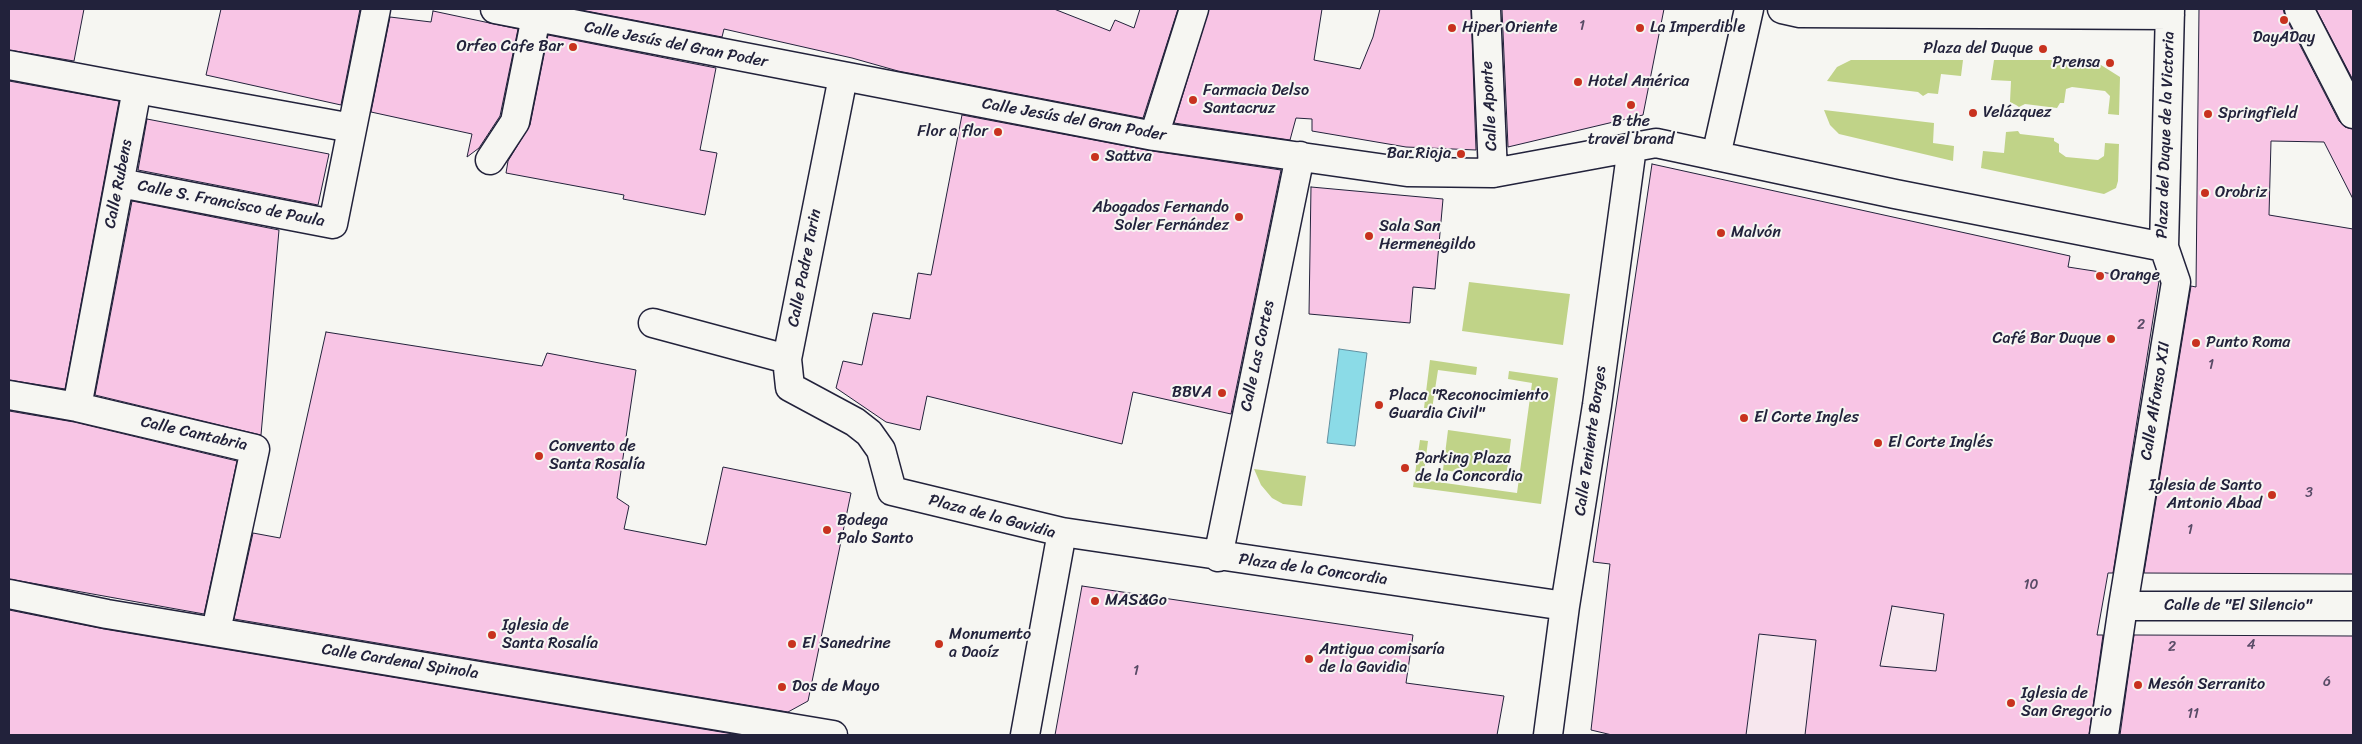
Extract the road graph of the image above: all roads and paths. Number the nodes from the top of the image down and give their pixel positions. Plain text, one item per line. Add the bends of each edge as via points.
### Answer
1 (376, 9) edge
2 (495, 9) edge
3 (1194, 9) edge
4 (1486, 9) edge
5 (1749, 9) edge
6 (1782, 9) edge
7 (2299, 9) edge
8 (2020, 11) edge
9 (2170, 12) edge
10 (536, 17) junction
11 (9, 65) edge
12 (843, 77) junction
13 (137, 89) junction
14 (2353, 114) edge
15 (352, 128) junction
16 (1154, 136) junction
17 (1644, 145) junction
18 (1300, 156) junction
19 (1716, 156) junction
20 (490, 160) dead end
21 (1493, 173) junction
22 (120, 183) junction
23 (2164, 246) junction
24 (653, 323) dead end
25 (787, 359) junction
26 (9, 395) edge
27 (77, 407) junction
28 (855, 422) joint
29 (1062, 532) junction
30 (1218, 557) junction
31 (9, 594) edge
32 (1565, 606) junction
33 (2122, 606) junction
34 (2353, 606) edge
35 (216, 631) junction
36 (790, 731) edge
37 (833, 735) edge
38 (1025, 735) edge
39 (1548, 735) edge
40 (2104, 735) edge

1 - 15 street, Calle S. Francisco de Paula
2 - 10 street, Calle Jesús del Gran Poder
3 - 16 street
4 - 21 street, Calle Aponte
5 - 19 street
6 - 8 street, Plaza del Duque de la Victoria via 1800,13
7 - 14 street
8 - 9 street, Plaza del Duque de la Victoria
9 - 23 street, Plaza del Duque de la Victoria
10 - 12 street, Calle Jesús del Gran Poder
10 - 20 street via 515,122
11 - 13 street
12 - 16 street, Calle Jesús del Gran Poder
12 - 25 street, Calle Padre Tarin
13 - 15 street
13 - 22 street, Calle Rubens
15 - 22 street, Calle S. Francisco de Paula via 333,224
16 - 18 street, Calle Jesús del Gran Poder
17 - 19 street
17 - 21 street, Calle Jesús del Gran Poder
17 - 32 street, Calle Teniente Borges
18 - 21 street, Calle Jesús del Gran Poder via 1408,172
18 - 30 street, Calle Las Cortes
19 - 23 street, Plaza del Duque de la Victoria
22 - 27 street, Calle Rubens
23 - 33 street, Calle Alfonso XII via 2176,282
24 - 25 street
25 - 28 street, Calle Padre Tarin via 790,387
26 - 27 street, Calle Cantabria
27 - 35 street, Calle Cantabria via 255,449
28 - 29 street, Plaza de la Gavidia via 869,433 881,450 892,491
29 - 30 street, Plaza de la Concordia
29 - 38 street, Plaza de la Gavidia
30 - 32 street, Plaza de la Concordia
31 - 35 street, Calle Cardenal Spinola
32 - 39 street, Calle Teniente Borges
33 - 34 street, Calle de "El Silencio"
33 - 40 street, Calle Alfonso XII
35 - 36 street, Calle Cardenal Spinola
36 - 37 street

